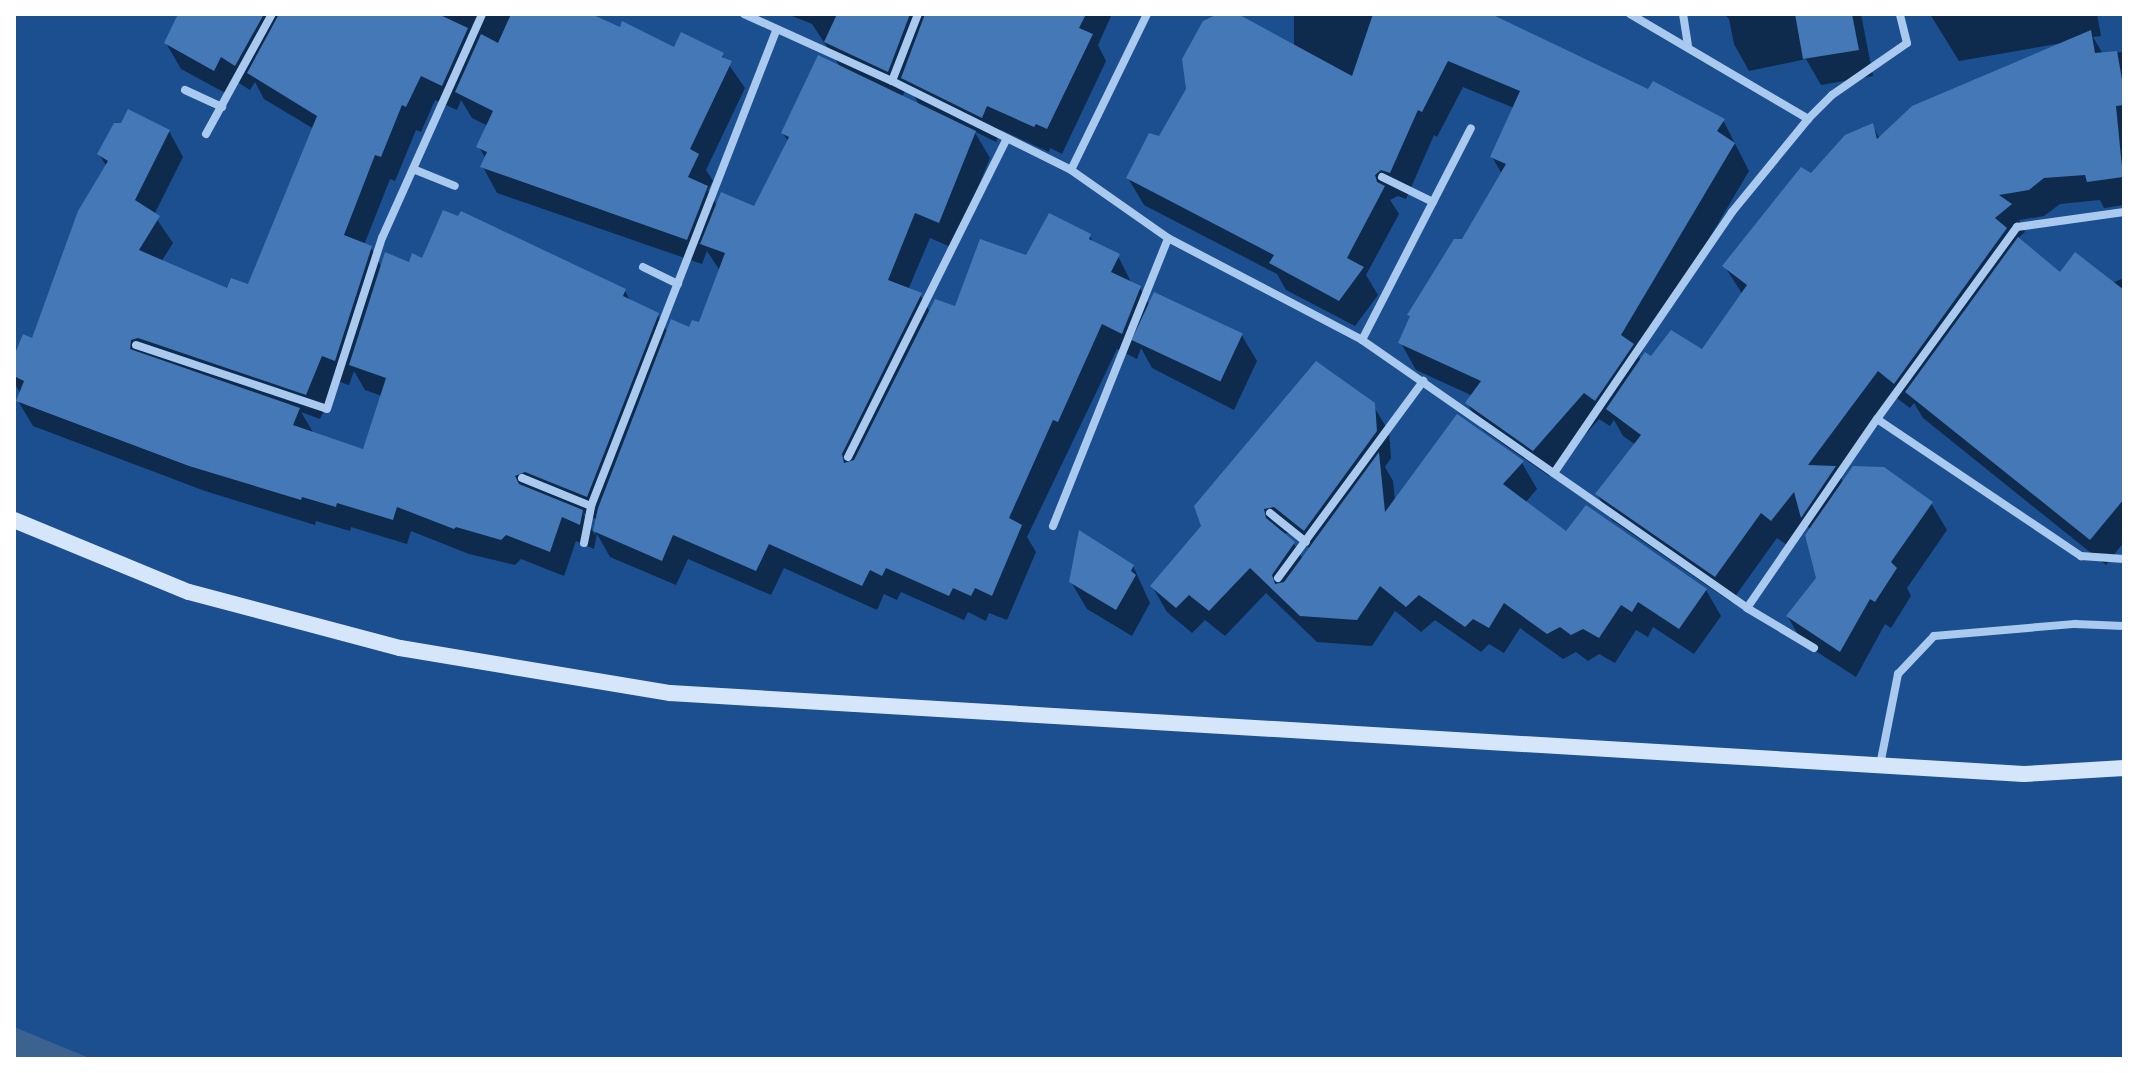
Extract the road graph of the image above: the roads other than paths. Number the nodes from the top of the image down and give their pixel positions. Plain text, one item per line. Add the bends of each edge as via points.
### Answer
1 (272, 14) edge
2 (482, 14) edge
3 (744, 14) edge
4 (918, 14) edge
5 (1147, 14) edge
6 (1630, 14) edge
7 (1683, 14) edge
8 (1900, 14) edge
9 (776, 31) junction
10 (1688, 45) junction
11 (892, 81) junction
12 (185, 90) dead end
13 (222, 107) junction
14 (1808, 119) junction
15 (1471, 128) dead end
16 (206, 134) dead end
17 (1006, 140) junction
18 (413, 169) junction
19 (1071, 170) junction
20 (1382, 177) dead end
21 (455, 186) dead end
22 (1433, 202) junction
23 (2124, 212) edge
24 (1168, 238) junction
25 (643, 267) dead end
26 (678, 284) junction
27 (1362, 340) junction
28 (136, 345) dead end
29 (1423, 381) junction
30 (1877, 419) junction
31 (848, 457) dead end
32 (1554, 473) junction
33 (522, 478) dead end
34 (591, 506) junction
35 (1270, 513) dead end
36 (14, 520) edge
37 (1053, 526) dead end
38 (1306, 542) junction
39 (584, 543) dead end
40 (2124, 559) edge
41 (1278, 578) dead end
42 (1747, 608) junction
43 (2124, 626) edge
44 (1814, 648) dead end
45 (1880, 766) junction
46 (2124, 768) edge

1 - 13 street
2 - 18 street
3 - 9 street
4 - 11 street
5 - 19 street
6 - 10 street
7 - 10 street
8 - 14 street via 1907,43 1832,95
9 - 11 street
9 - 26 street
10 - 14 street
11 - 17 street
12 - 13 street
13 - 16 street
14 - 32 street via 1732,212
15 - 22 street
17 - 19 street
17 - 31 street
18 - 21 street
18 - 28 street via 382,238 327,409
19 - 24 street
20 - 22 street
22 - 27 street
23 - 30 street via 2017,227
24 - 27 street
24 - 37 street
25 - 26 street
26 - 34 street
27 - 29 street
29 - 32 street
29 - 38 street
30 - 40 street via 2081,556
30 - 42 street
32 - 42 street
33 - 34 street
34 - 39 street
35 - 38 street
36 - 45 street via 189,592 400,648 670,693
38 - 41 street
42 - 44 street
43 - 45 street via 2075,624 1934,636 1898,674
45 - 46 street via 2024,774

